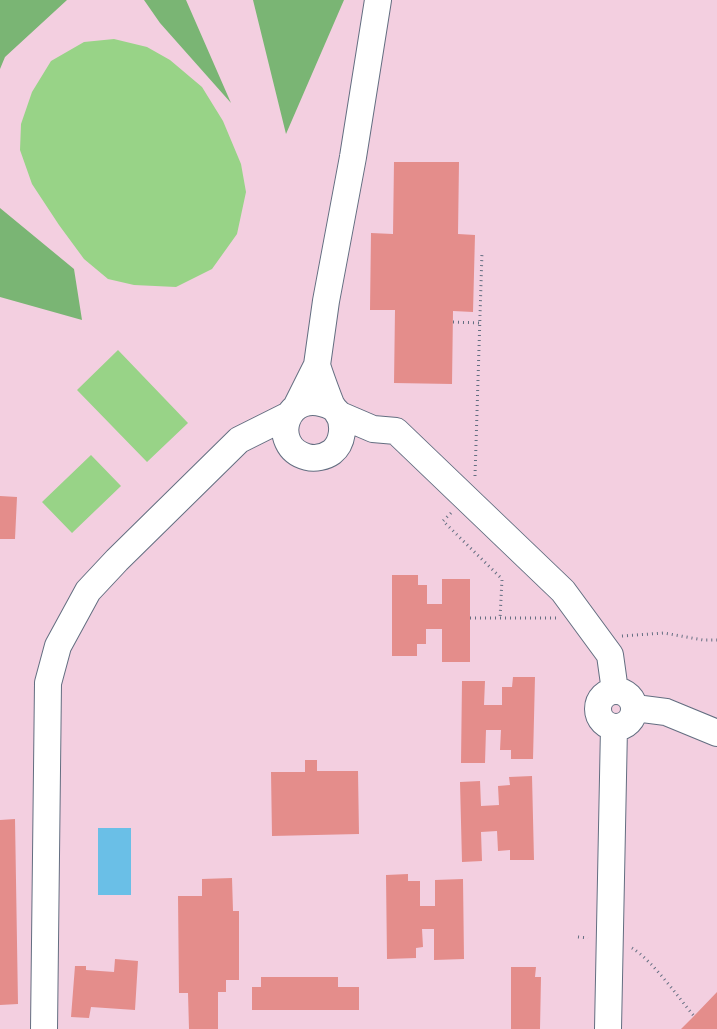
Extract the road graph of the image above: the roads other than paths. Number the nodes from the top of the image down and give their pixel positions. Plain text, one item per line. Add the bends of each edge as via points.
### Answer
1 (378, 0) edge
2 (317, 365) junction
3 (335, 411) junction
4 (290, 421) junction
5 (373, 429) junction
6 (338, 444) junction
7 (615, 691) junction
8 (634, 708) junction
9 (614, 728) junction
10 (717, 733) edge
11 (44, 1029) edge
12 (608, 1029) edge

1 - 2 lane
2 - 3 lane
2 - 4 lane
3 - 4 lane via 320,401 307,401
3 - 5 lane
3 - 6 lane via 342,424
4 - 6 lane via 292,449 301,455 322,457
4 - 11 lane via 257,430 239,440 88,591 58,646 48,683
5 - 6 lane
5 - 7 lane via 396,431 563,591 610,654
7 - 8 lane via 630,698
7 - 9 lane via 604,696 598,706 600,718
8 - 9 lane via 631,720
8 - 10 lane via 666,712
9 - 12 lane

